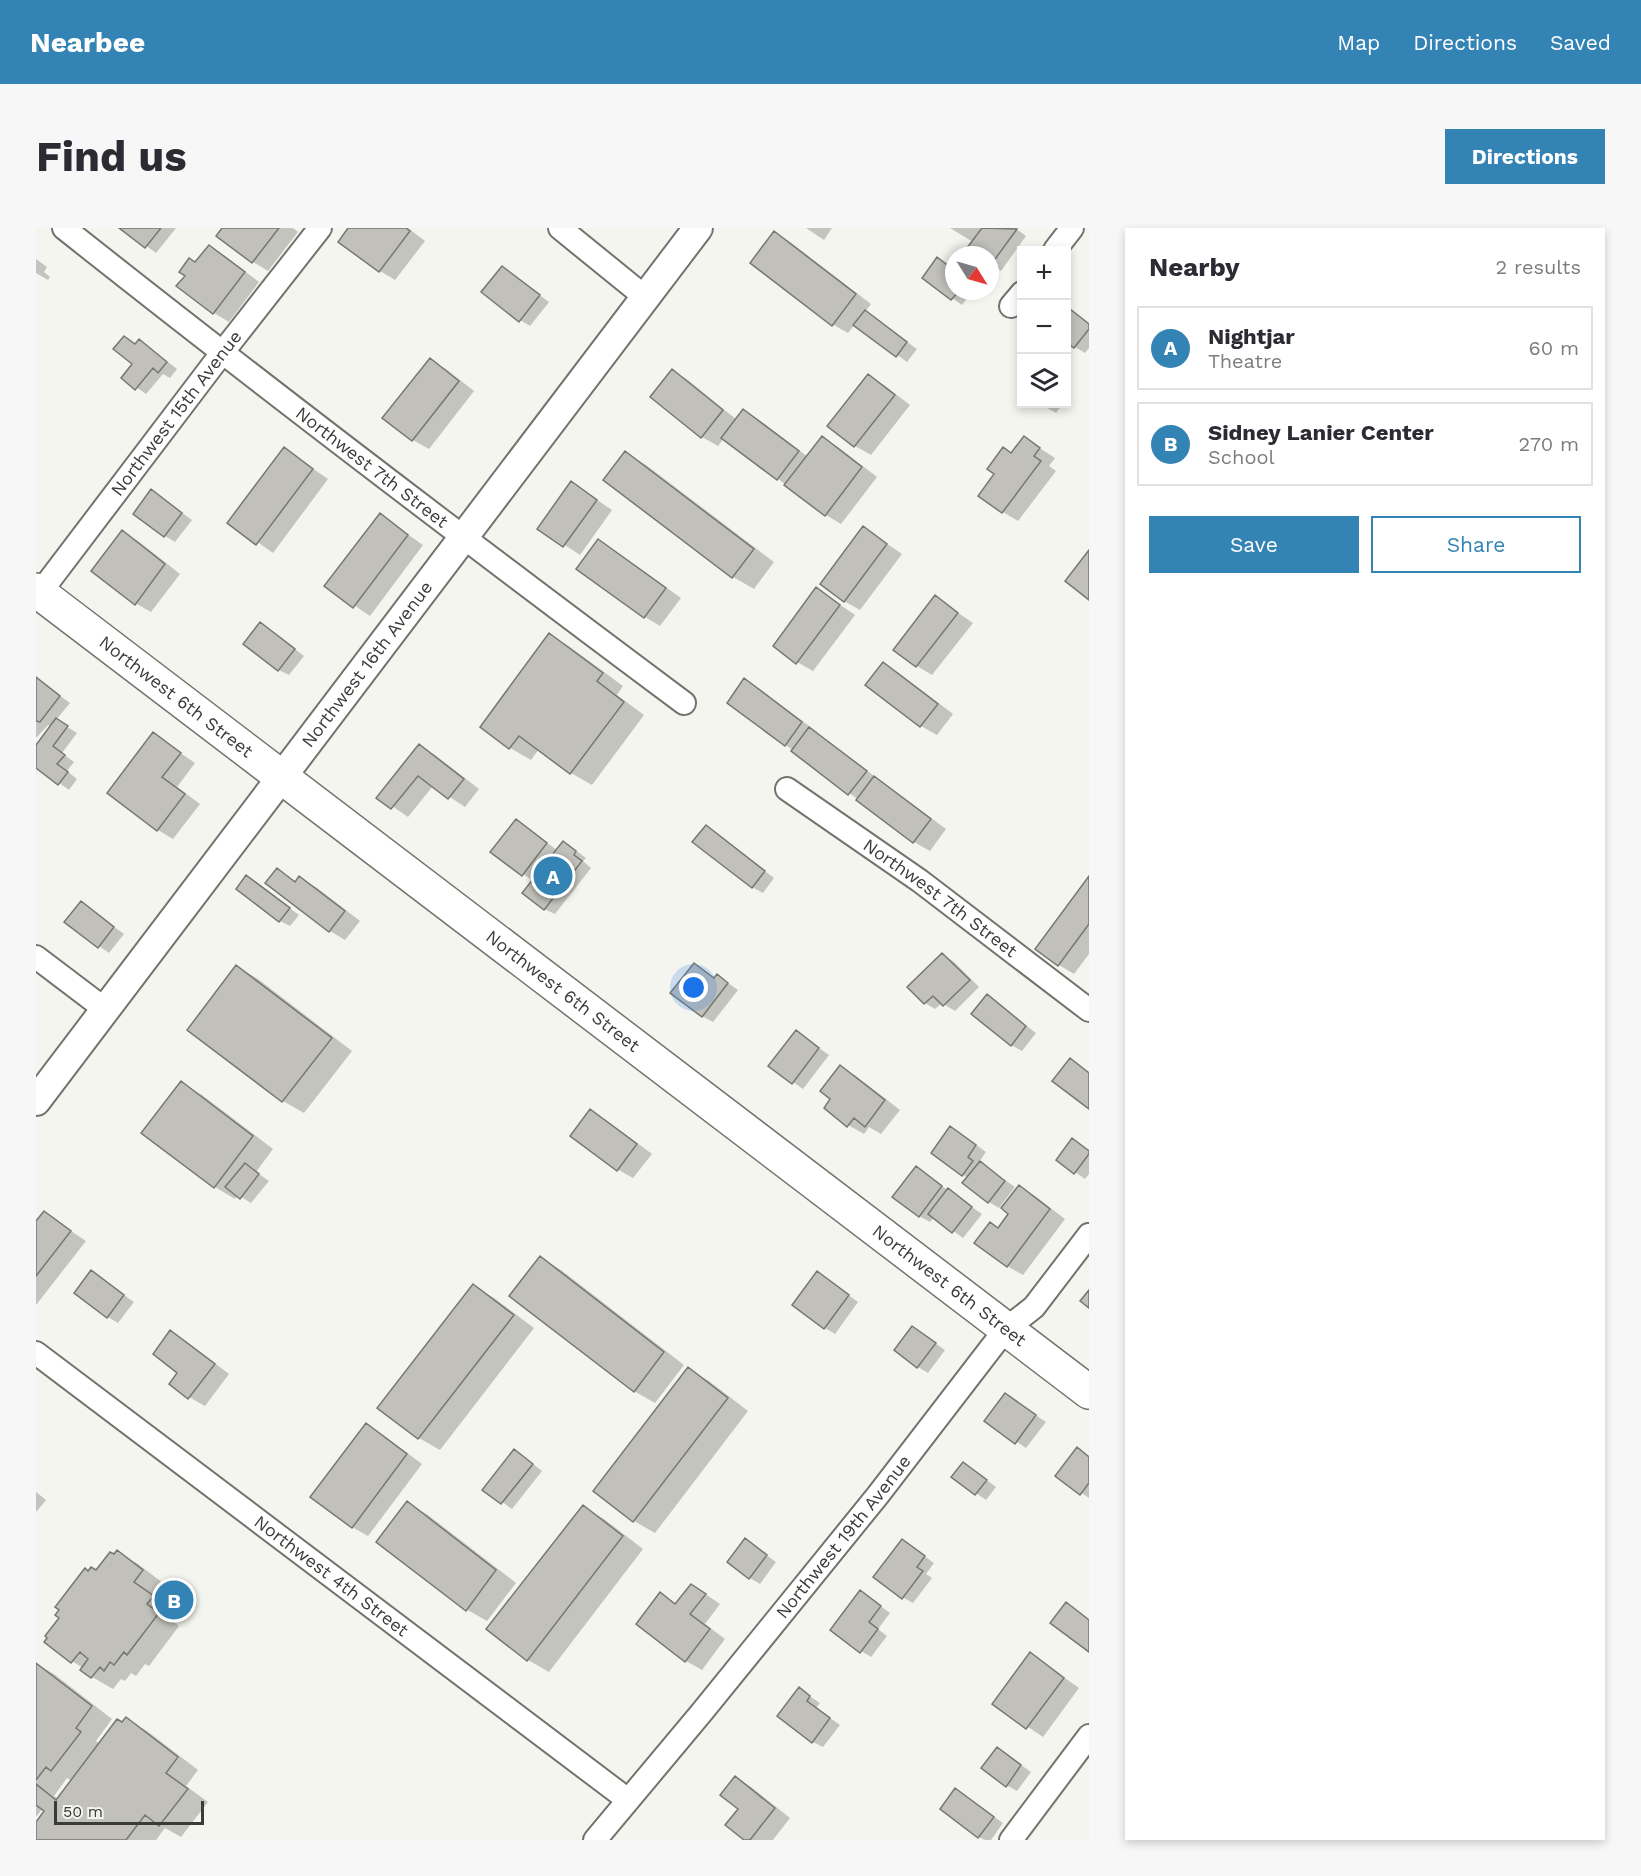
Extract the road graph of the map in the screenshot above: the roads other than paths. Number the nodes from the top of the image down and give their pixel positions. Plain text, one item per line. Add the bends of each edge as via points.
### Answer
1 (64, 228) edge
2 (320, 228) edge
3 (560, 228) edge
4 (698, 228) edge
5 (1072, 228) edge
6 (1058, 246) edge
7 (645, 297) junction
8 (222, 353) junction
9 (464, 539) junction
10 (37, 594) edge
11 (684, 703) dead end
12 (281, 777) junction
13 (788, 789) dead end
14 (36, 957) edge
15 (106, 1010) junction
16 (1089, 1010) edge
17 (36, 1101) edge
18 (1089, 1235) edge
19 (1006, 1329) junction
20 (36, 1353) edge
21 (1089, 1392) edge
22 (1089, 1736) edge
23 (628, 1800) junction
24 (595, 1840) edge
25 (1011, 1840) edge

1 - 8 street, Northwest 7th Street
2 - 8 street, Northwest 15th Avenue
3 - 7 street
4 - 7 street, Northwest 16th Avenue
5 - 6 street
7 - 9 street, Northwest 16th Avenue
8 - 9 street, Northwest 7th Street
8 - 10 street, Northwest 15th Avenue
9 - 11 street, Northwest 7th Street
9 - 12 street, Northwest 16th Avenue
10 - 12 main road, Northwest 6th Street
12 - 15 street, Northwest 16th Avenue
12 - 19 main road, Northwest 6th Street
13 - 16 street, Northwest 7th Street via 920,881
14 - 15 street
15 - 17 street, Northwest 16th Avenue
18 - 19 street, Northwest 19th Avenue via 1034,1307
19 - 21 main road, Northwest 6th Street
19 - 23 street, Northwest 19th Avenue via 878,1495
20 - 23 street, Northwest 4th Street
22 - 25 street
23 - 24 street, Northwest 19th Avenue

